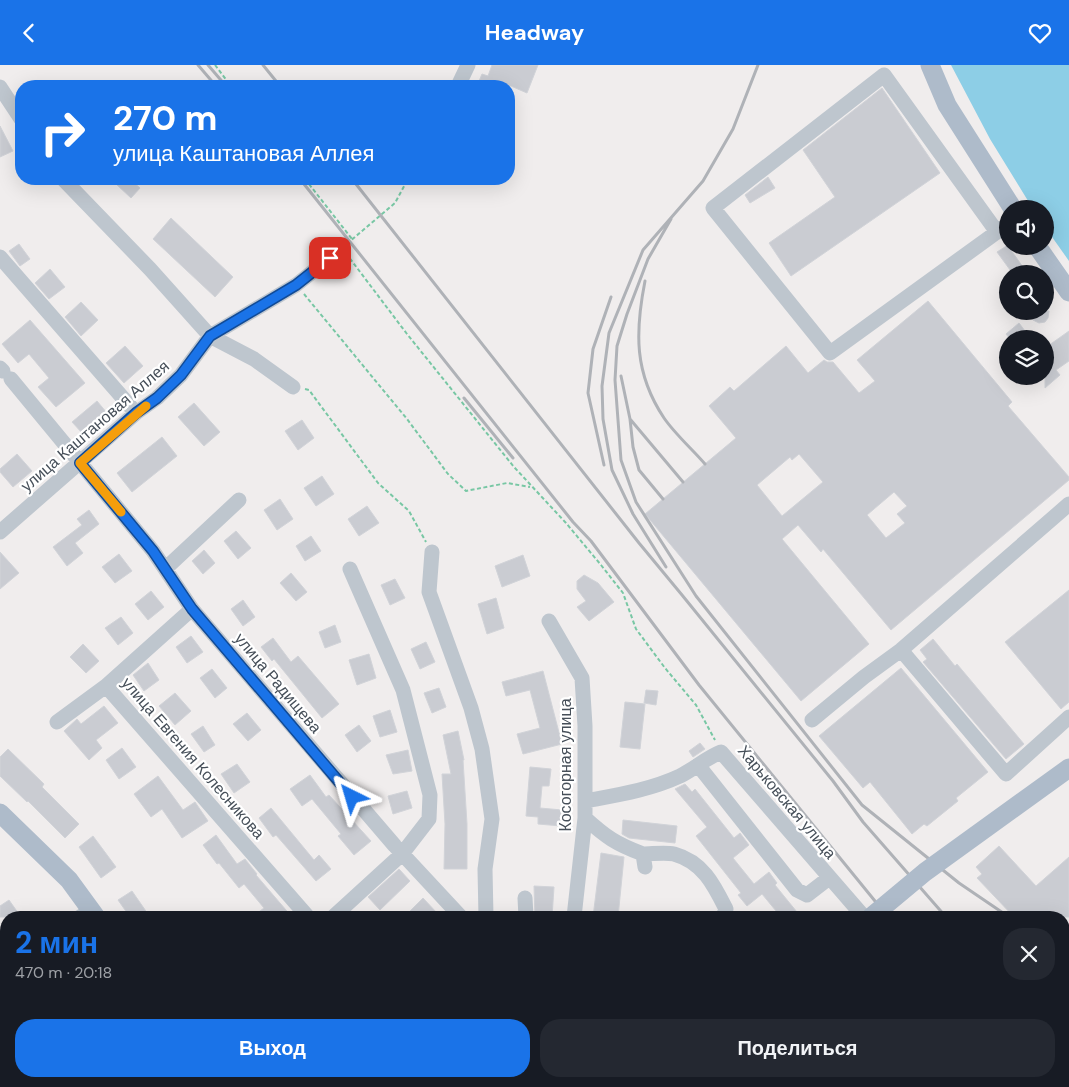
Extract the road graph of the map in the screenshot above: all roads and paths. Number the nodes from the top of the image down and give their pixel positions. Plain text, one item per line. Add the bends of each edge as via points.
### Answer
1 (214, 65) edge
2 (468, 65) edge
3 (930, 65) edge
4 (226, 80) edge
5 (461, 80) edge
6 (0, 87) edge
7 (15, 110) edge
8 (69, 185) edge
9 (310, 185) edge
10 (404, 185) edge
11 (1007, 200) edge
12 (1002, 228) edge
13 (352, 239) junction
14 (336, 253) junction
15 (1042, 255) edge
16 (0, 257) edge
17 (296, 285) junction
18 (1069, 293) edge
19 (210, 336) junction
20 (4, 373) edge
21 (293, 387) joint
22 (136, 413) junction
23 (80, 463) junction
24 (532, 487) junction
25 (239, 500) dead end
26 (1069, 504) edge
27 (0, 532) edge
28 (432, 553) joint
29 (165, 569) junction
30 (350, 569) dead end
31 (192, 609) junction
32 (549, 621) dead end
33 (901, 650) junction
34 (106, 686) junction
35 (1069, 717) edge
36 (812, 720) dead end
37 (57, 722) dead end
38 (721, 751) junction
39 (698, 765) junction
40 (1069, 768) edge
41 (585, 801) junction
42 (0, 813) edge
43 (585, 818) junction
44 (402, 854) junction
45 (828, 878) junction
46 (525, 898) dead end
47 (87, 911) edge
48 (303, 911) edge
49 (340, 911) edge
50 (455, 911) edge
51 (486, 911) edge
52 (526, 911) edge
53 (575, 911) edge
54 (725, 911) edge
55 (858, 911) edge
56 (878, 911) edge

1 - 4 path
2 - 5 street
3 - 11 main road via 947,105
6 - 7 street
8 - 19 street
9 - 13 path
10 - 13 path via 394,203
12 - 12 street via 830,353 713,209 884,75
13 - 14 path
14 - 17 street, улица Каштановая Аллея
14 - 24 path
15 - 18 main road
16 - 22 street
17 - 19 street, улица Каштановая Аллея
17 - 24 path via 407,419 448,474 466,491 507,483
19 - 21 street via 254,359
19 - 22 street, улица Каштановая Аллея via 181,375
20 - 23 street, улица Радищева
21 - 28 path via 309,390 378,483 409,511
22 - 23 street, улица Каштановая Аллея
23 - 27 street, улица Каштановая Аллея
23 - 29 street, улица Радищева
24 - 38 path via 623,593 636,629 696,705
25 - 29 street
26 - 33 street
28 - 51 street via 429,593 471,708 486,775 492,819 485,869
29 - 31 street, улица Радищева
30 - 44 street via 403,690 430,795 429,819
31 - 34 street, улица Евгения Колесникова
31 - 44 street, улица Радищева
32 - 41 street, Косогорная улица via 582,678
33 - 35 street via 1006,774
33 - 36 street
34 - 37 street
34 - 48 street, улица Евгения Колесникова
38 - 39 street, Харьковская улица
38 - 45 street, Харьковская улица
39 - 41 street, Харьковская улица via 680,776 641,791
39 - 45 street via 797,890 807,895
40 - 56 main road, bridge via 925,871
41 - 43 street, Косогорная улица
42 - 47 main road via 69,880
43 - 53 street, Косогорная улица
43 - 54 street via 606,837 644,861 673,853 694,863 712,880
44 - 49 street
44 - 50 street, улица Радищева
45 - 55 street, Харьковская улица
46 - 52 street

